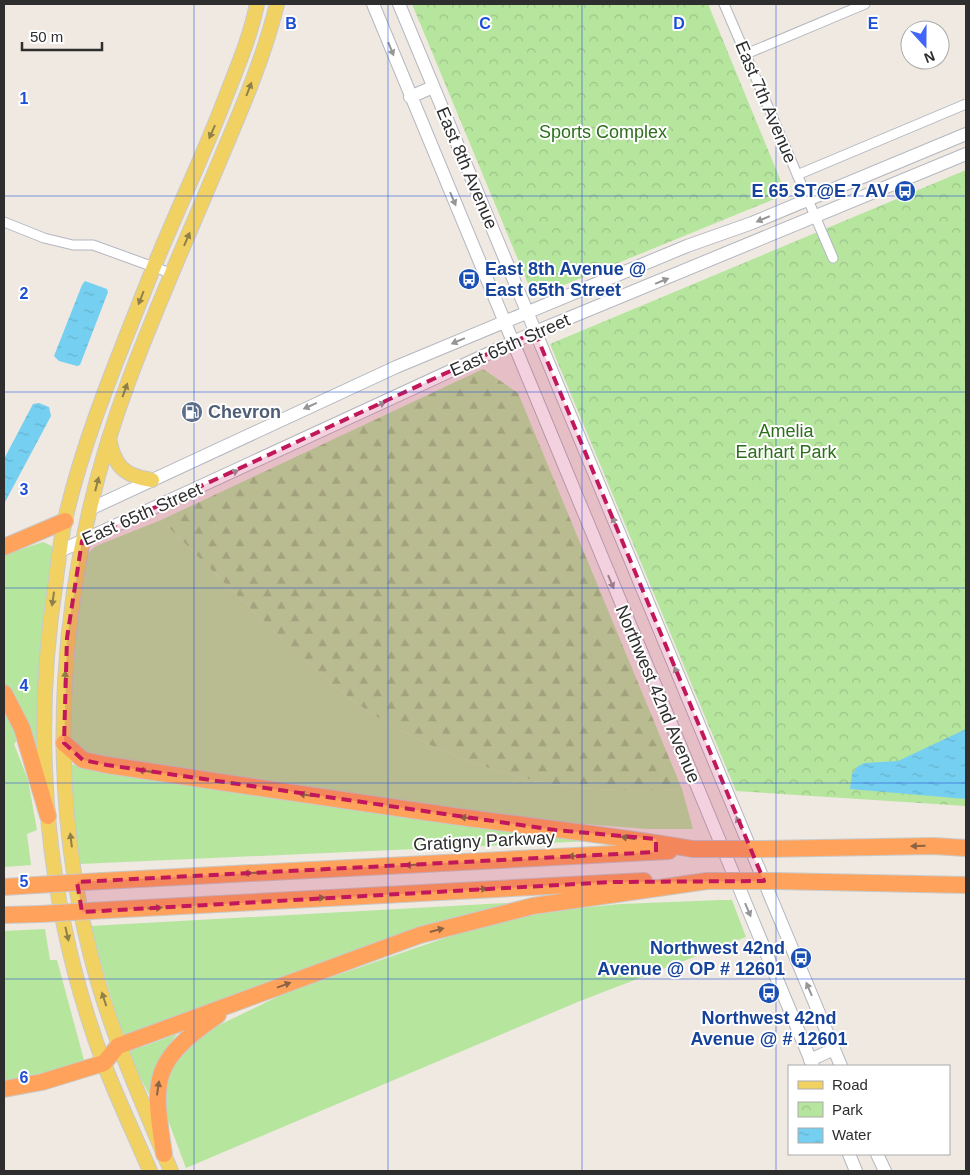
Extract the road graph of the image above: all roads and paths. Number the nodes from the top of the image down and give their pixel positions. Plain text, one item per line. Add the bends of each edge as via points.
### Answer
1 (257, 4) edge
2 (277, 4) edge
3 (373, 4) edge
4 (399, 4) edge
5 (724, 4) edge
6 (865, 4) edge
7 (746, 54) junction
8 (433, 87) junction
9 (410, 97) junction
10 (966, 104) edge
11 (966, 134) edge
12 (966, 154) edge
13 (797, 174) junction
14 (808, 200) junction
15 (815, 217) junction
16 (4, 222) edge
17 (833, 258) dead end
18 (154, 266) junction
19 (173, 274) junction
20 (527, 312) junction
21 (503, 322) junction
22 (535, 332) junction
23 (512, 343) junction
24 (109, 436) junction
25 (152, 480) junction
26 (90, 509) junction
27 (65, 521) junction
28 (82, 541) junction
29 (4, 547) edge
30 (60, 551) junction
31 (4, 693) edge
32 (64, 743) junction
33 (48, 816) junction
34 (966, 848) edge
35 (693, 849) junction
36 (707, 881) junction
37 (966, 885) edge
38 (4, 886) edge
39 (4, 915) edge
40 (238, 1002) junction
41 (118, 1046) junction
42 (834, 1049) junction
43 (104, 1063) junction
44 (811, 1063) edge
45 (841, 1065) edge
46 (4, 1089) edge
47 (164, 1154) junction
48 (849, 1155) edge
49 (877, 1155) edge
50 (150, 1171) edge
51 (171, 1171) edge
52 (856, 1171) edge
53 (885, 1171) edge

1 -> 18 main road via 218,118
19 -> 2 main road via 246,96
3 -> 9 main road, East 8th Avenue
4 - 8 main road, East 8th Avenue
5 - 7 street, East 7th Avenue
6 - 7 street
7 - 13 street, East 7th Avenue
8 - 9 main road
8 - 20 main road, East 8th Avenue
9 -> 21 main road, East 8th Avenue
10 - 13 street
11 - 14 main road, East 65th Street
12 - 15 main road, East 65th Street
13 - 14 street, East 7th Avenue
14 - 15 street, East 7th Avenue
14 -> 20 main road, East 65th Street
15 - 17 street, East 7th Avenue
22 -> 15 main road, East 65th Street
16 - 18 street via 44,238 74,245 93,245
18 - 19 street
18 -> 27 main road via 100,405
24 -> 19 main road
20 - 21 main road, East 65th Street
20 - 22 main road, East 8th Avenue
21 - 23 main road, Northwest 42nd Avenue
21 -> 25 main road, East 65th Street via 396,367
22 - 23 main road, East 65th Street
42 -> 22 main road, Northwest 42nd Avenue
28 -> 23 main road, East 65th Street
23 -> 44 main road, Northwest 42nd Avenue
24 - 25 main road via 114,457 124,470 137,478
26 -> 24 main road
25 - 26 main road, East 65th Street
26 - 27 main road, East 65th Street
26 - 28 main road
27 - 29 highway
27 - 30 main road
28 - 30 main road, East 65th Street
32 -> 28 main road via 67,638
30 -> 33 main road via 49,624 45,682 43,744
31 - 33 highway via 24,734
35 -> 32 highway via 107,766 83,760
41 -> 32 main road via 86,931 65,797
33 -> 43 main road via 66,932
34 -> 35 highway, Gratigny Parkway, bridge
35 -> 38 highway, Gratigny Parkway, bridge
36 - 37 highway, bridge
39 -> 36 highway, bridge via 612,882
40 -> 36 highway via 420,935 474,920 533,906
40 - 41 highway
47 -> 40 highway via 157,1092 162,1070 172,1052 189,1036
41 - 43 highway
41 - 47 main road
42 - 44 main road
42 - 45 main road, Northwest 42nd Avenue
43 - 46 highway via 42,1082
43 - 50 main road
47 - 51 main road
48 - 52 main road
49 - 53 main road

